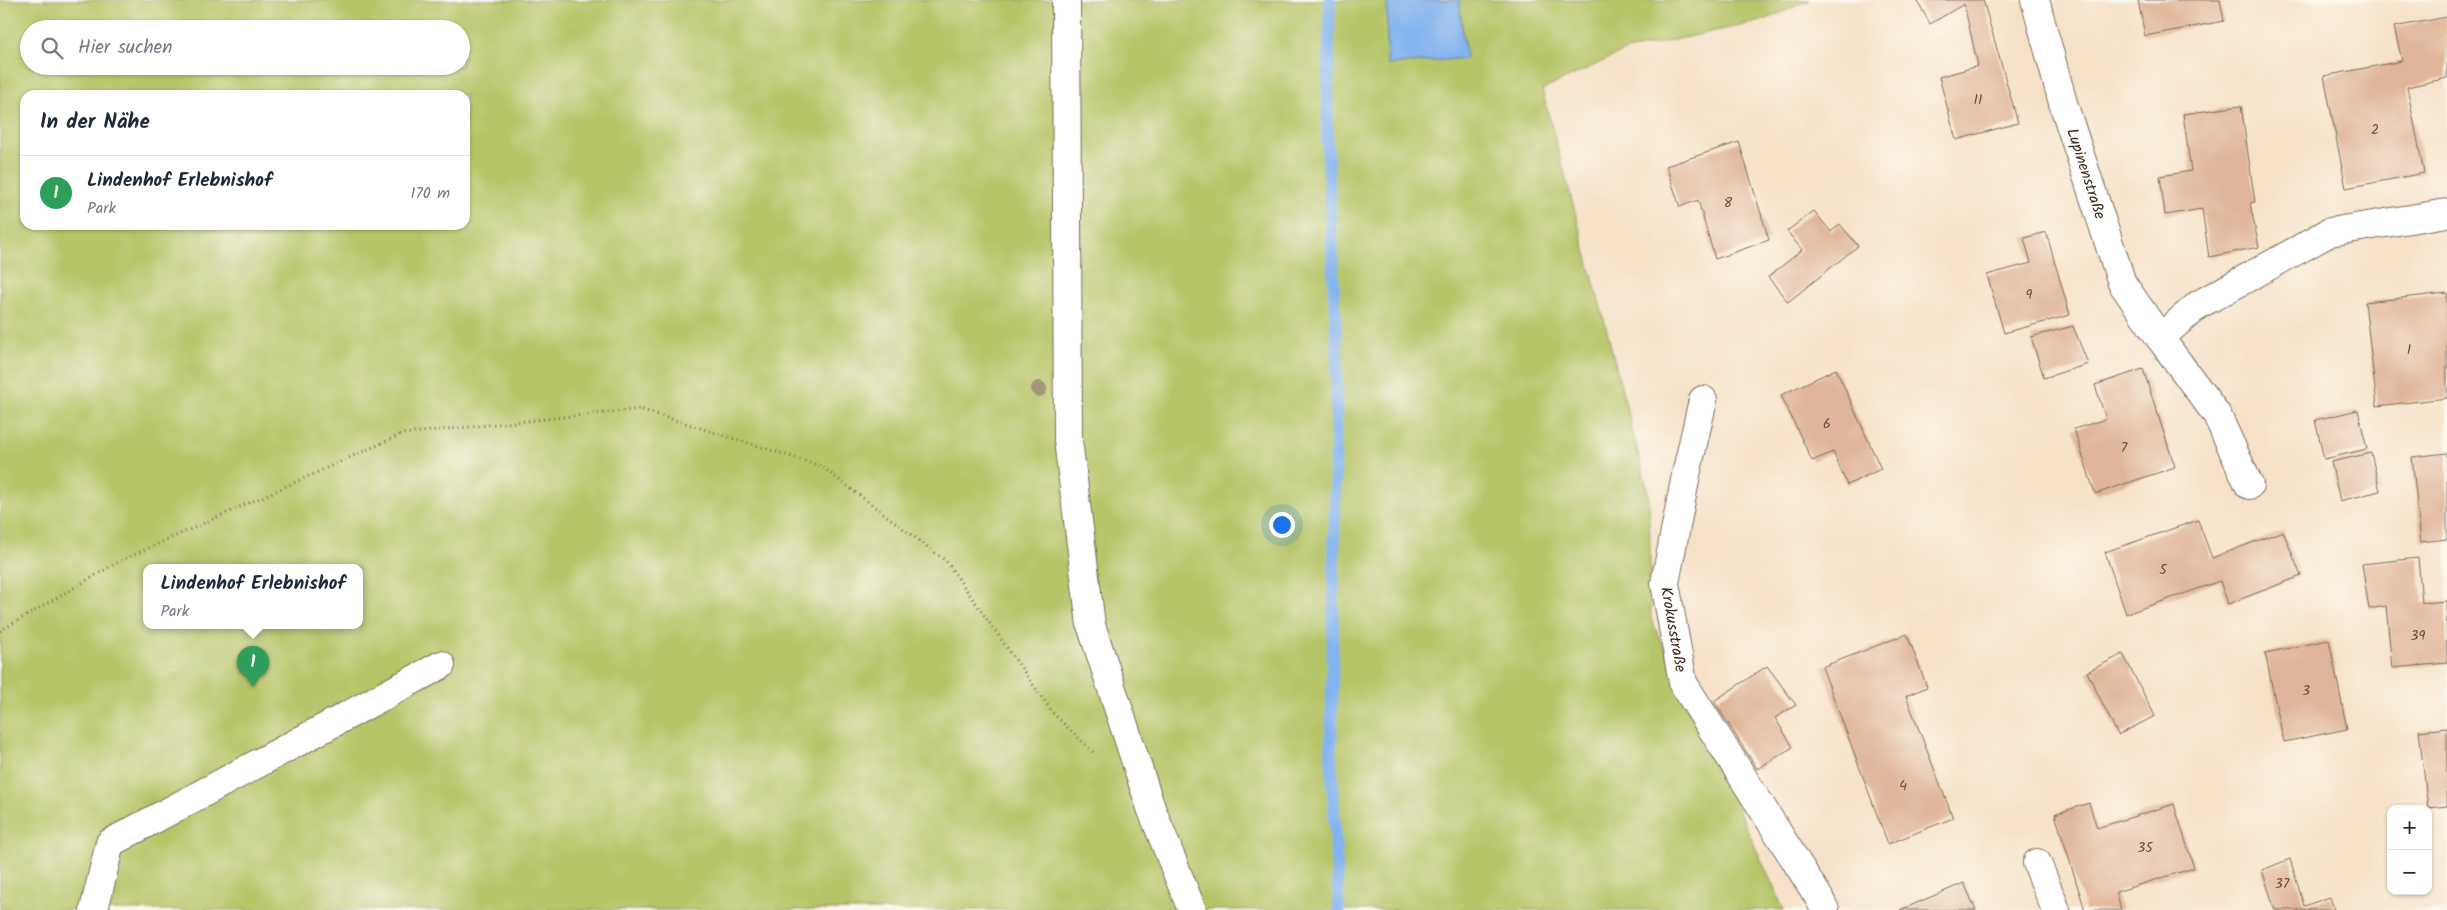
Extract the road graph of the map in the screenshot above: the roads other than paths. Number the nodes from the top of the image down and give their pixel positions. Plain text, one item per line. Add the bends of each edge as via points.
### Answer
1 (1066, 0) edge
2 (2035, 0) edge
3 (2447, 213) edge
4 (2160, 338) junction
5 (1703, 400) dead end
6 (2248, 485) dead end
7 (441, 665) dead end
8 (2037, 863) dead end
9 (94, 910) edge
10 (1192, 910) edge
11 (1825, 910) edge
12 (2056, 910) edge

1 - 10 street via 1068,440 1091,625 1151,808
2 - 4 street, Lupinenstraße via 2063,104 2122,283
3 - 4 street via 2330,232 2198,305
4 - 6 street, Lupinenstraße via 2217,415
5 - 11 street, Krokusstraße via 1665,583 1683,683
7 - 9 street via 110,843
8 - 12 street

